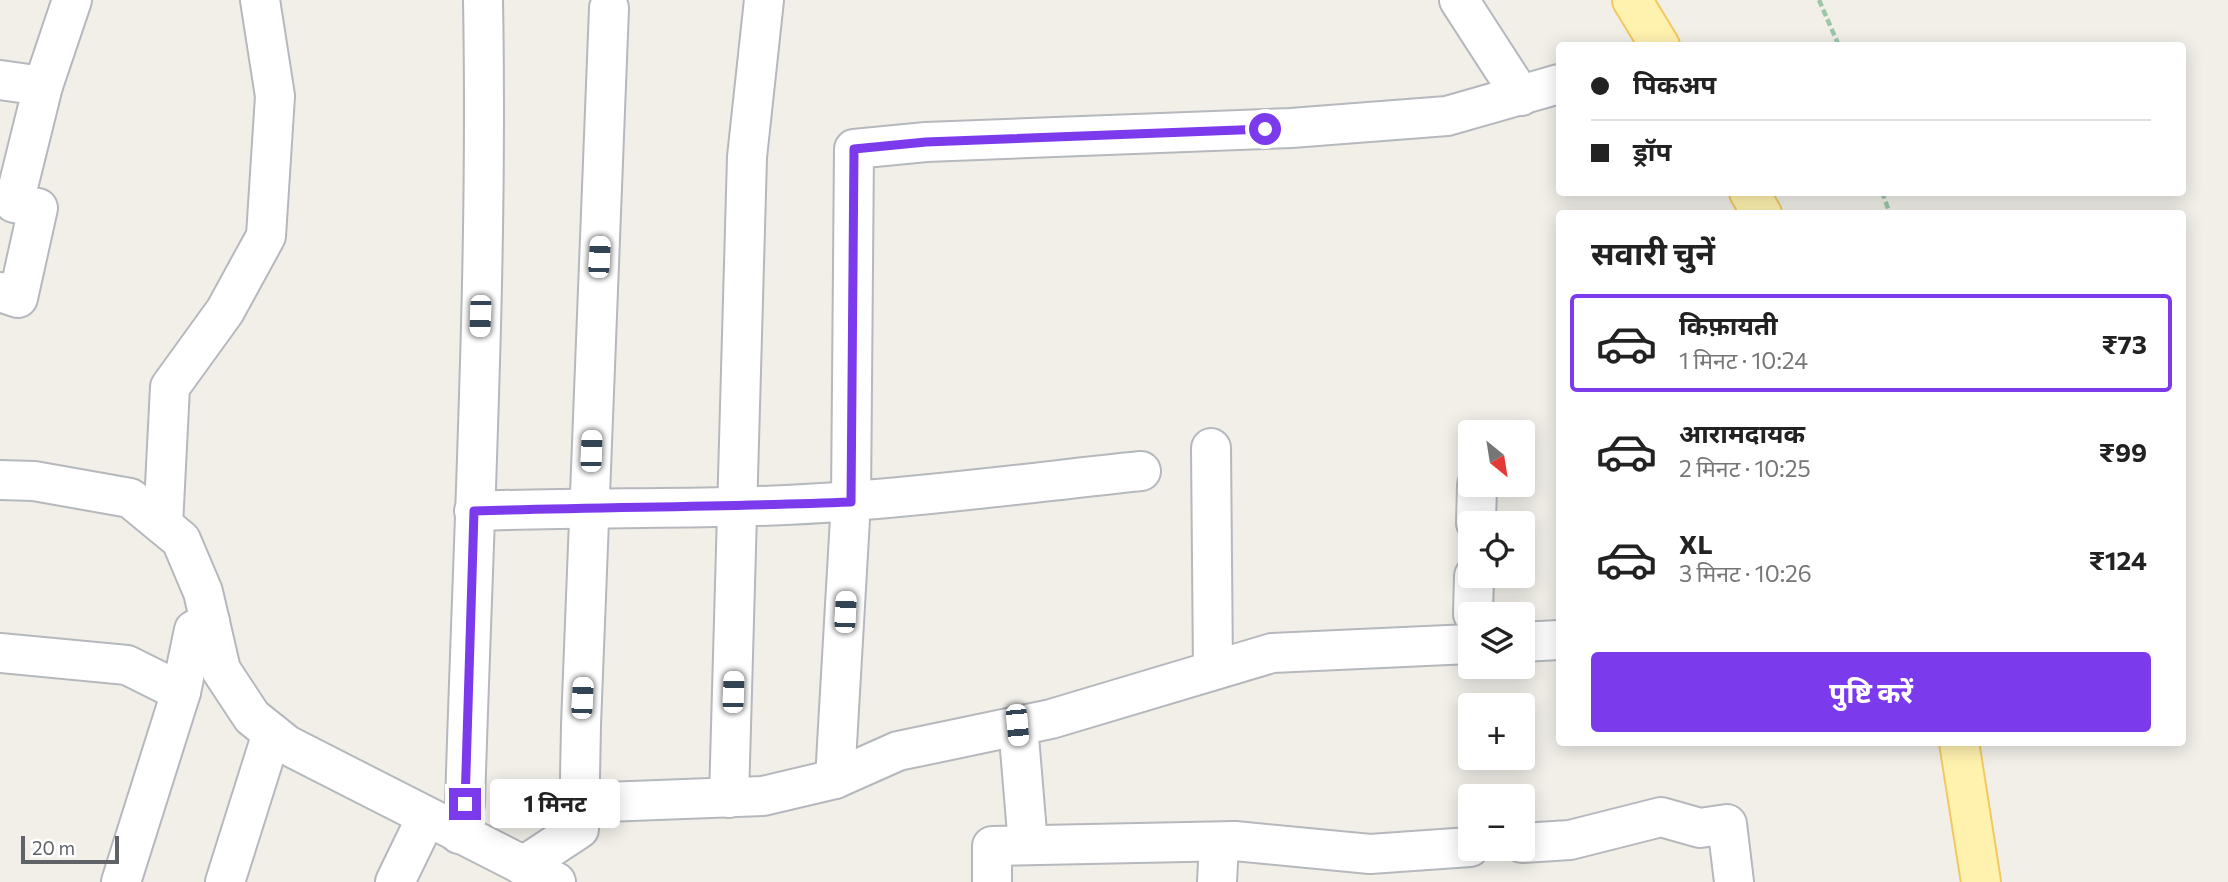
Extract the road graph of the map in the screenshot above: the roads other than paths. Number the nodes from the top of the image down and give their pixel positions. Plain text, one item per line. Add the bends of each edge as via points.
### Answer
1 (72, 0) edge
2 (260, 0) edge
3 (483, 0) edge
4 (764, 0) edge
5 (1459, 0) edge
6 (1632, 0) edge
7 (609, 8) dead end
8 (1650, 42) edge
9 (0, 80) edge
10 (1556, 85) edge
11 (43, 86) junction
12 (1521, 96) junction
13 (0, 292) edge
14 (1211, 448) dead end
15 (1141, 471) dead end
16 (0, 480) edge
17 (851, 502) junction
18 (589, 507) junction
19 (739, 508) junction
20 (474, 511) junction
21 (163, 524) junction
22 (210, 621) junction
23 (1556, 640) edge
24 (1535, 641) edge
25 (1458, 645) edge
26 (0, 653) edge
27 (1213, 670) junction
28 (181, 692) junction
29 (1017, 725) junction
30 (272, 733) junction
31 (1960, 746) edge
32 (835, 779) junction
33 (729, 798) junction
34 (579, 803) junction
35 (443, 826) junction
36 (1219, 842) junction
37 (1535, 842) edge
38 (1028, 845) junction
39 (1458, 849) edge
40 (1369, 868) edge
41 (539, 874) edge
42 (121, 882) edge
43 (225, 882) edge
44 (395, 882) edge
45 (992, 882) edge
46 (1217, 882) edge
47 (1734, 882) edge
48 (1981, 882) edge

1 - 11 street
2 - 21 street via 275,96 266,236 225,311 170,387
3 - 20 street via 485,120
4 - 19 street via 747,157
5 - 12 street
6 - 8 main road
7 - 18 street
9 - 11 street
10 - 12 street
11 - 13 street via 14,203 38,208 18,298
12 - 17 street via 1447,116 854,149
14 - 27 street
15 - 17 street
16 - 21 street via 34,481 130,498
17 - 19 street
17 - 32 street
18 - 19 street
18 - 20 street
18 - 34 street
19 - 33 street
20 - 35 street via 465,804
21 - 22 street via 181,540
22 - 28 street via 194,630
22 - 30 street via 220,670 252,717
23 - 24 street
25 - 27 street via 1272,653
26 - 28 street via 127,665
27 - 29 street
28 - 42 street
29 - 32 street via 898,751
29 - 38 street
30 - 35 street
30 - 43 street
31 - 48 main road
32 - 33 street via 762,796
33 - 34 street
34 - 41 street via 579,829
35 - 41 street
35 - 44 street
36 - 38 street
36 - 40 street
36 - 46 street
37 - 47 street via 1570,840 1661,817 1700,828 1727,824
38 - 45 street via 992,846
39 - 40 street

